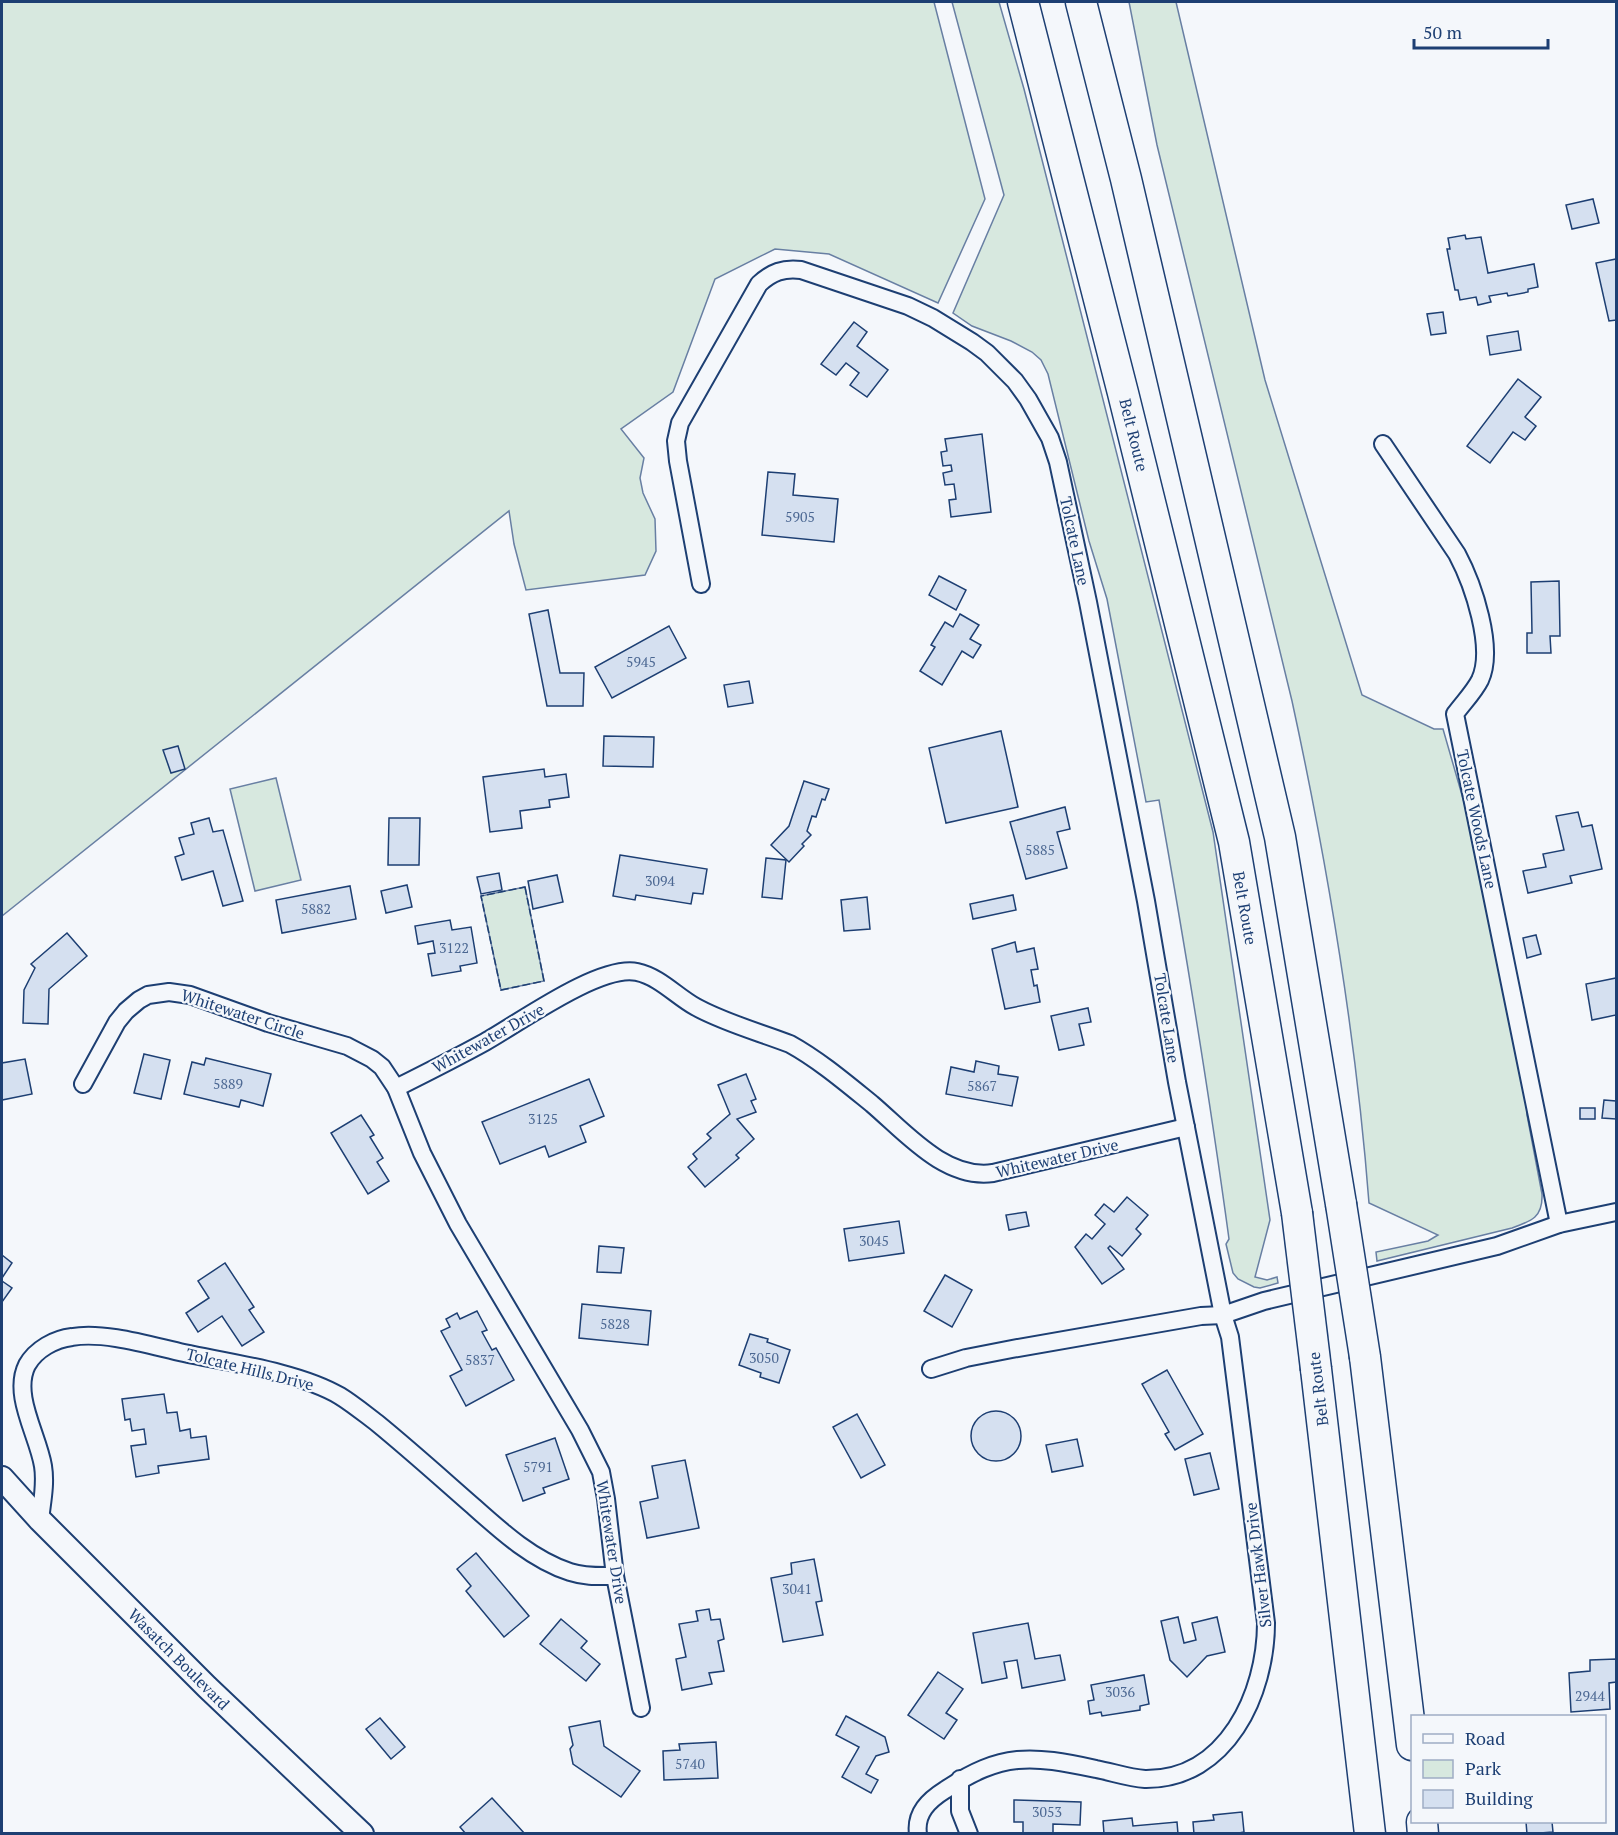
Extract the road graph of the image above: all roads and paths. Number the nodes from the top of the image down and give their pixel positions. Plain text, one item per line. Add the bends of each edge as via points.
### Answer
1 (1023, 2) edge
2 (1081, 2) edge
3 (1097, 2) edge
4 (1126, 179) junction
5 (1383, 444) dead end
6 (701, 584) dead end
7 (83, 1084) dead end
8 (396, 1088) junction
9 (1186, 1127) junction
10 (1617, 1212) edge
11 (1559, 1224) junction
12 (1223, 1315) junction
13 (931, 1369) dead end
14 (2, 1478) edge
15 (40, 1520) junction
16 (615, 1576) junction
17 (641, 1708) dead end
18 (1411, 1729) edge
19 (960, 1779) junction
20 (362, 1833) edge
21 (918, 1833) edge
22 (969, 1833) edge
23 (1370, 1833) edge

1 - 23 highway, Belt Route, bridge via 1234,842 1297,1213
2 - 4 highway
3 - 4 highway
4 - 18 highway, bridge via 1280,837 1365,1357
5 - 11 street, Tolcate Woods Lane via 1457,554 1478,610 1484,668 1480,680 1455,714
6 - 9 street, Tolcate Lane via 678,461 677,433 766,277 783,269 801,270 908,306 953,330 1001,365 1028,399 1050,438 1058,462 1146,901
7 - 8 street, Whitewater Circle via 126,1011 148,996 169,992 190,995 347,1046 382,1067
8 - 9 street, Whitewater Drive via 583,985 606,975 630,971 653,978 694,1006 804,1051 930,1153 966,1172 993,1173
8 - 16 street, Whitewater Drive via 443,1197 594,1458 606,1498
9 - 12 street, Tolcate Lane
10 - 11 street
11 - 12 street via 1497,1246 1264,1301
12 - 13 street via 1012,1349
12 - 19 street, Silver Hawk Drive via 1230,1337 1266,1623 1264,1658 1246,1711 1226,1742 1212,1755 1172,1775 1132,1778 1029,1759 987,1766
14 - 15 street, Wasatch Boulevard
15 - 16 street, Tolcate Hills Drive via 45,1479 24,1403 24,1374 33,1357 50,1344 73,1336 97,1336 260,1369 328,1390 350,1402 407,1448 525,1549 570,1572
15 - 20 street, Wasatch Boulevard via 207,1688
16 - 17 street, Whitewater Drive
19 - 21 street, Silver Hawk Drive via 927,1803
19 - 22 street via 960,1811

